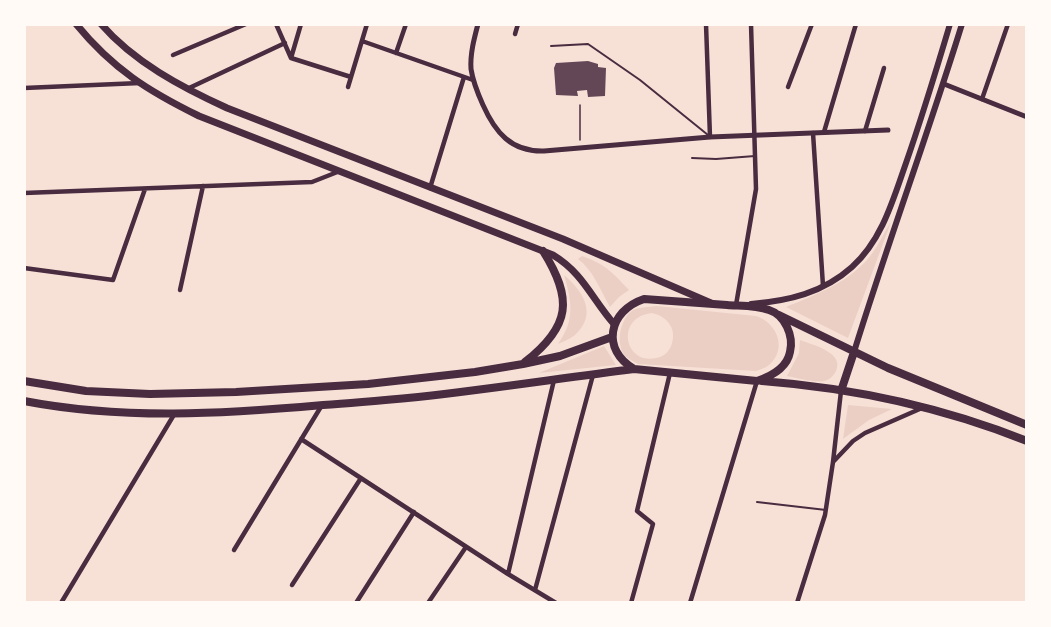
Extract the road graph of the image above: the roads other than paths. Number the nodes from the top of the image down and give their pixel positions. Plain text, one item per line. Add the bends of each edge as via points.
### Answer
1 (76, 24) edge
2 (102, 24) edge
3 (246, 24) edge
4 (276, 24) edge
5 (302, 24) edge
6 (367, 24) edge
7 (405, 24) edge
8 (478, 24) edge
9 (518, 24) edge
10 (706, 24) edge
11 (751, 24) edge
12 (812, 24) edge
13 (856, 24) edge
14 (950, 24) edge
15 (962, 24) edge
16 (1008, 24) edge
17 (515, 34) dead end
18 (362, 41) junction
19 (285, 43) junction
20 (551, 46) dead end
21 (396, 53) junction
22 (173, 55) dead end
23 (291, 58) junction
24 (884, 68) dead end
25 (351, 77) junction
26 (464, 77) junction
27 (473, 80) junction
28 (932, 82) junction
29 (140, 83) junction
30 (944, 84) junction
31 (348, 87) dead end
32 (788, 87) dead end
33 (24, 88) edge
34 (188, 88) junction
35 (982, 99) junction
36 (1027, 117) edge
37 (888, 130) dead end
38 (865, 131) junction
39 (824, 132) junction
40 (813, 133) junction
41 (754, 135) junction
42 (710, 137) junction
43 (755, 156) junction
44 (692, 158) dead end
45 (340, 171) junction
46 (202, 186) junction
47 (430, 188) junction
48 (145, 189) junction
49 (24, 193) edge
50 (543, 250) junction
51 (24, 268) edge
52 (823, 286) junction
53 (180, 290) dead end
54 (713, 304) junction
55 (736, 305) junction
56 (774, 312) junction
57 (615, 324) junction
58 (612, 337) junction
59 (854, 352) junction
60 (521, 364) junction
61 (634, 369) junction
62 (670, 373) junction
63 (593, 375) junction
64 (554, 380) junction
65 (24, 381) edge
66 (757, 381) junction
67 (842, 391) junction
68 (24, 401) edge
69 (322, 405) junction
70 (924, 407) junction
71 (175, 413) junction
72 (1027, 424) edge
73 (301, 439) junction
74 (1027, 441) edge
75 (833, 462) junction
76 (361, 478) junction
77 (757, 502) dead end
78 (826, 510) junction
79 (414, 512) junction
80 (466, 547) junction
81 (234, 550) dead end
82 (508, 574) junction
83 (292, 585) dead end
84 (535, 590) junction
85 (61, 603) edge
86 (356, 603) edge
87 (428, 603) edge
88 (556, 603) edge
89 (631, 603) edge
90 (690, 603) edge
91 (797, 603) edge

1 - 29 main road via 107,58
2 - 34 main road via 123,46
3 - 22 street
4 - 19 street
5 - 23 street
6 - 18 street
7 - 21 street
8 - 27 street via 472,46
9 - 17 street
10 - 42 street
11 - 41 street
12 - 32 street
13 - 39 street
14 - 28 main road
15 - 30 main road
16 - 35 street
18 - 21 street
18 - 25 street
19 - 23 street
19 - 34 street
20 - 42 lane via 588,44
21 - 26 street
23 - 25 street
24 - 38 street
25 - 31 street
26 - 27 street
26 - 47 street
27 - 42 street via 492,124 513,144 534,152
28 - 30 main road
28 - 52 main road via 877,237 852,267
29 - 33 street
29 - 45 main road via 200,116
30 - 35 street
30 - 59 main road
34 - 47 main road via 255,120
35 - 36 street
37 - 38 street
38 - 39 street
39 - 40 street
40 - 41 street
40 - 52 street
41 - 42 street
41 - 43 street
43 - 44 lane
43 - 55 street via 756,189
45 - 46 street via 312,182
45 - 50 main road
46 - 48 street
46 - 53 street
47 - 54 main road via 563,239
48 - 49 street
48 - 51 street via 113,280
50 - 57 main road via 576,272
50 - 60 highway via 561,286 562,316 549,340
52 - 55 main road via 795,298
54 - 55 highway
54 - 57 highway via 644,299 627,307
55 - 56 highway
56 - 59 highway
56 - 66 highway via 789,330 790,353 776,373
57 - 58 highway
58 - 60 highway via 560,356
58 - 61 highway via 618,355
59 - 67 highway
59 - 72 highway
60 - 65 highway via 368,384 201,393 108,393
61 - 62 highway
61 - 63 highway
62 - 66 highway
62 - 89 street via 637,511 653,524
63 - 64 highway
63 - 84 street
64 - 69 highway
64 - 82 street
66 - 67 highway
66 - 90 street
67 - 70 highway
67 - 75 street
68 - 71 highway via 100,412
69 - 71 highway
69 - 73 street
70 - 74 highway
70 - 75 street via 865,433
71 - 85 street
73 - 76 street
73 - 81 street
75 - 78 street
76 - 79 street
76 - 83 street
77 - 78 lane
78 - 91 street
79 - 80 street
79 - 86 street
80 - 82 street
80 - 87 street
82 - 84 street
84 - 88 street

